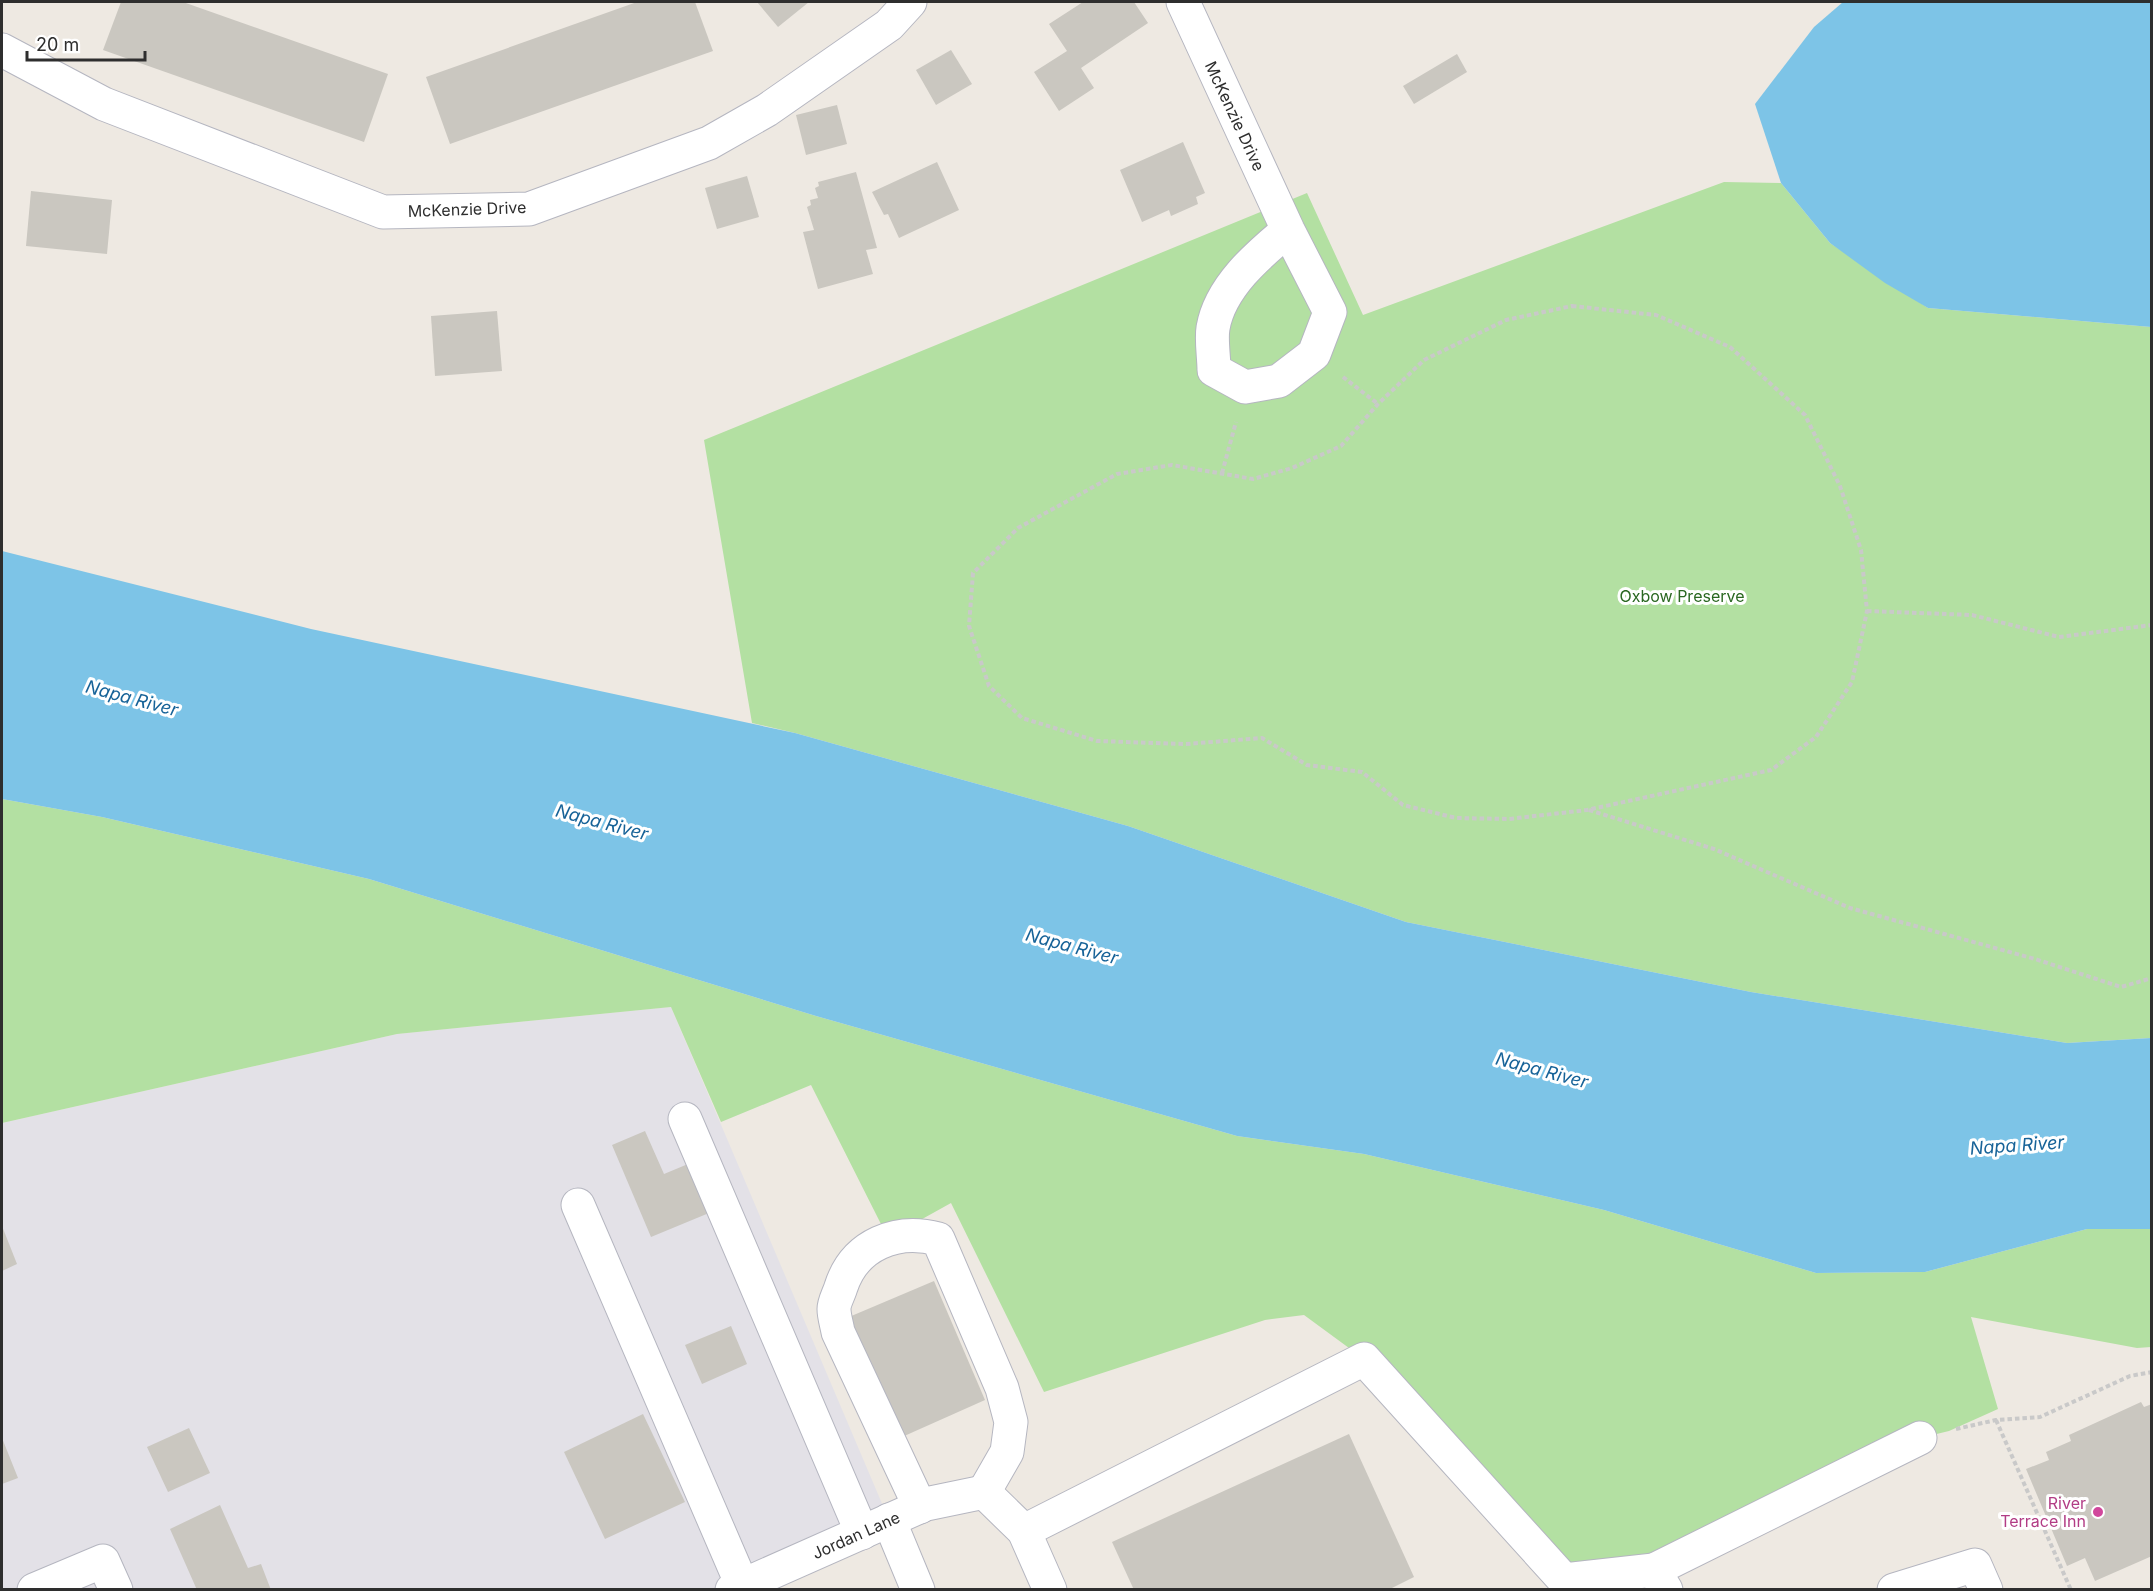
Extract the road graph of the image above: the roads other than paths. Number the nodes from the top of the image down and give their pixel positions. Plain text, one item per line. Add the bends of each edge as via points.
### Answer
1 (909, 2) edge
2 (1183, 2) edge
3 (2, 50) edge
4 (1288, 230) junction
5 (685, 1119) dead end
6 (578, 1205) dead end
7 (1920, 1438) road end
8 (984, 1492) junction
9 (920, 1507) junction
10 (875, 1526) junction
11 (1024, 1531) junction
12 (1660, 1580) edge
13 (1559, 1586) edge
14 (737, 1587) edge
15 (34, 1590) edge
16 (116, 1590) edge
17 (918, 1590) edge
18 (1050, 1590) edge
19 (1894, 1590) edge
20 (1986, 1590) edge

1 - 3 street, McKenzie Drive via 889,25 767,110 709,143 529,209 383,212 104,104
2 - 4 street, McKenzie Drive
4 - 4 street, McKenzie Drive via 1248,263 1228,293 1213,328 1214,370 1245,387 1280,381 1314,354 1330,312
5 - 10 street
6 - 14 street
7 - 12 street
8 - 9 street, Jordan Lane
8 - 9 street via 1007,1452 1011,1422 1002,1388 938,1239 919,1234 888,1238 860,1254 845,1275 834,1307 838,1332
8 - 11 street
9 - 10 street, Jordan Lane
10 - 14 street, Jordan Lane
10 - 17 street
11 - 13 street via 1364,1359
11 - 18 street
12 - 13 street
15 - 16 street via 103,1561
19 - 20 street via 1975,1565

